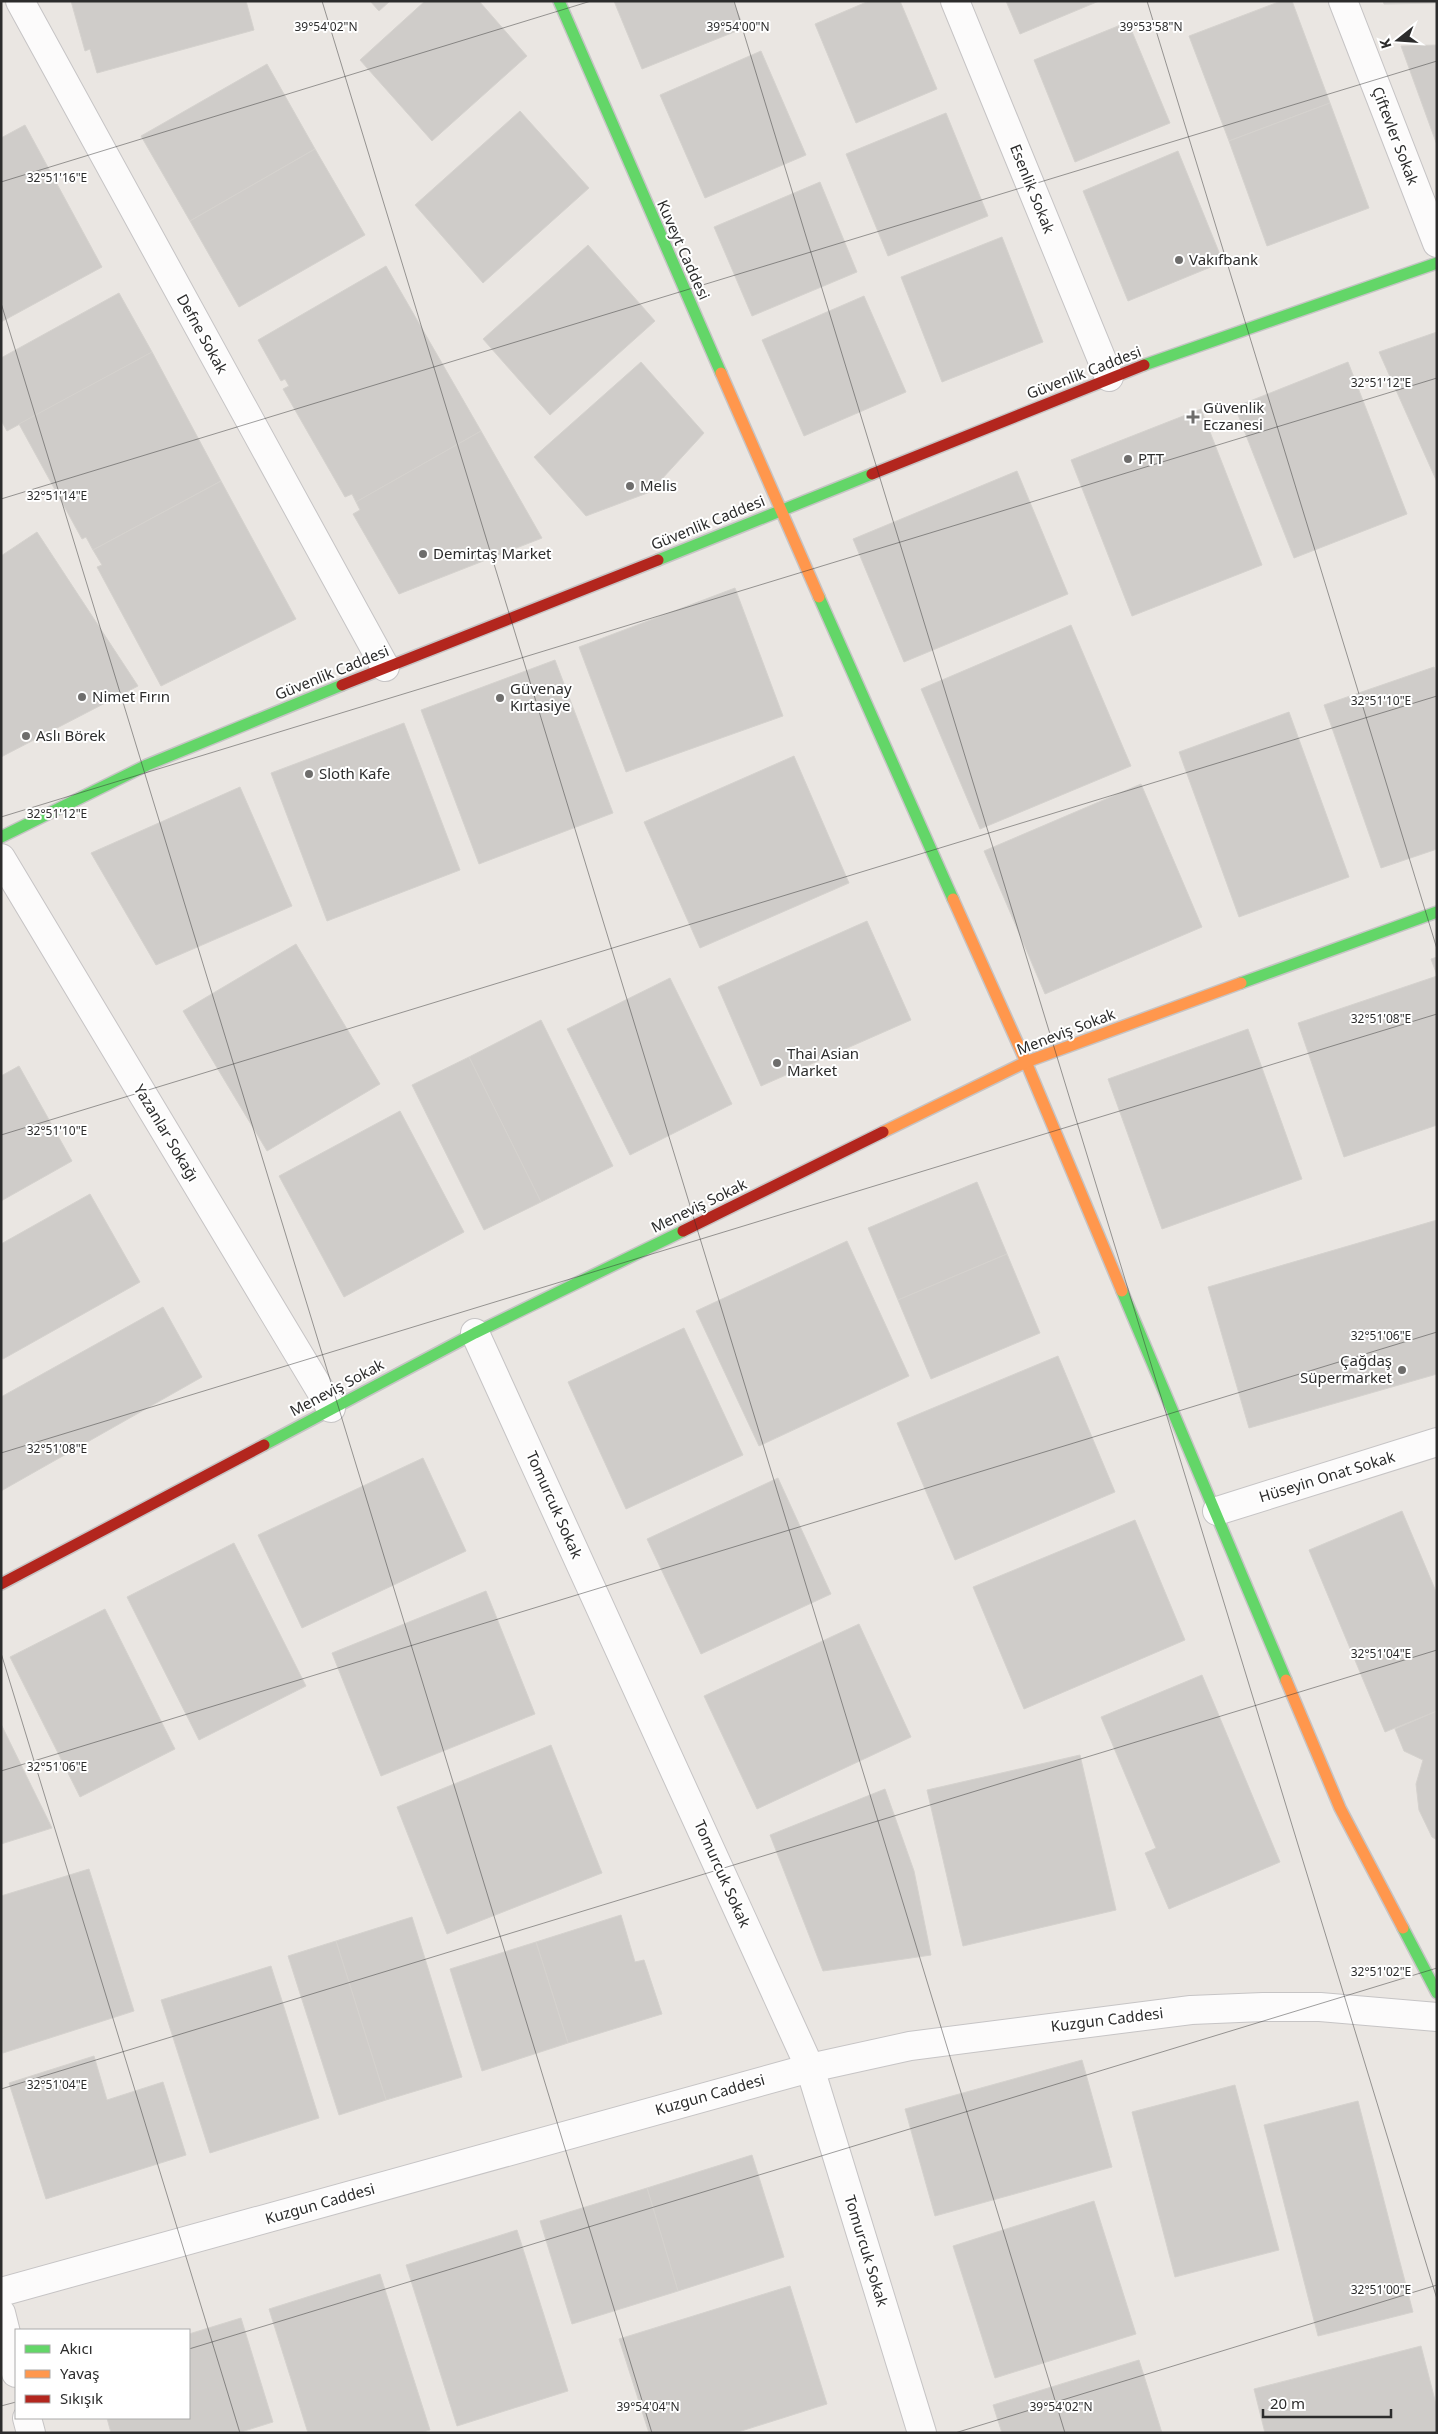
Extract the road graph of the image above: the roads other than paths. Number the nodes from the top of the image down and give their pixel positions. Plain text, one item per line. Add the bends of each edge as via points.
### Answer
1 (20, 1) edge
2 (559, 1) edge
3 (955, 1) edge
4 (1343, 1) edge
5 (1437, 243) edge
6 (1437, 263) edge
7 (1109, 378) junction
8 (781, 510) junction
9 (384, 667) junction
10 (1, 837) edge
11 (1, 858) edge
12 (1437, 912) edge
13 (1026, 1062) junction
14 (475, 1333) junction
15 (331, 1408) junction
16 (1437, 1442) edge
17 (1217, 1511) junction
18 (1, 1584) edge
19 (1437, 1993) edge
20 (1437, 2017) edge
21 (810, 2068) junction
22 (1, 2292) edge
23 (1, 2313) edge
24 (15, 2369) edge
25 (27, 2419) edge
26 (31, 2433) edge
27 (922, 2433) edge

1 - 9 street, Defne Sokak
2 - 8 main road, Kuveyt Caddesi
3 - 7 street, Esenlik Sokak
4 - 5 street, Çiftevler Sokak
6 - 7 main road, Güvenlik Caddesi
7 - 8 main road, Güvenlik Caddesi
8 - 9 main road, Güvenlik Caddesi
8 - 13 main road, Kuveyt Caddesi
9 - 10 main road, Güvenlik Caddesi via 147,766
11 - 15 street, Yazanlar Sokağı
12 - 13 main road, Meneviş Sokak
13 - 14 main road, Meneviş Sokak
13 - 17 main road, Kuveyt Caddesi
14 - 15 main road, Meneviş Sokak
14 - 21 street, Tomurcuk Sokak
15 - 18 main road, Meneviş Sokak
16 - 17 street, Hüseyin Onat Sokak
17 - 19 main road, Kuveyt Caddesi via 1340,1808
20 - 21 street, Kuzgun Caddesi via 1320,2007 1191,2010 910,2046
21 - 22 street, Kuzgun Caddesi
21 - 27 street, Tomurcuk Sokak
23 - 24 street
25 - 26 street

